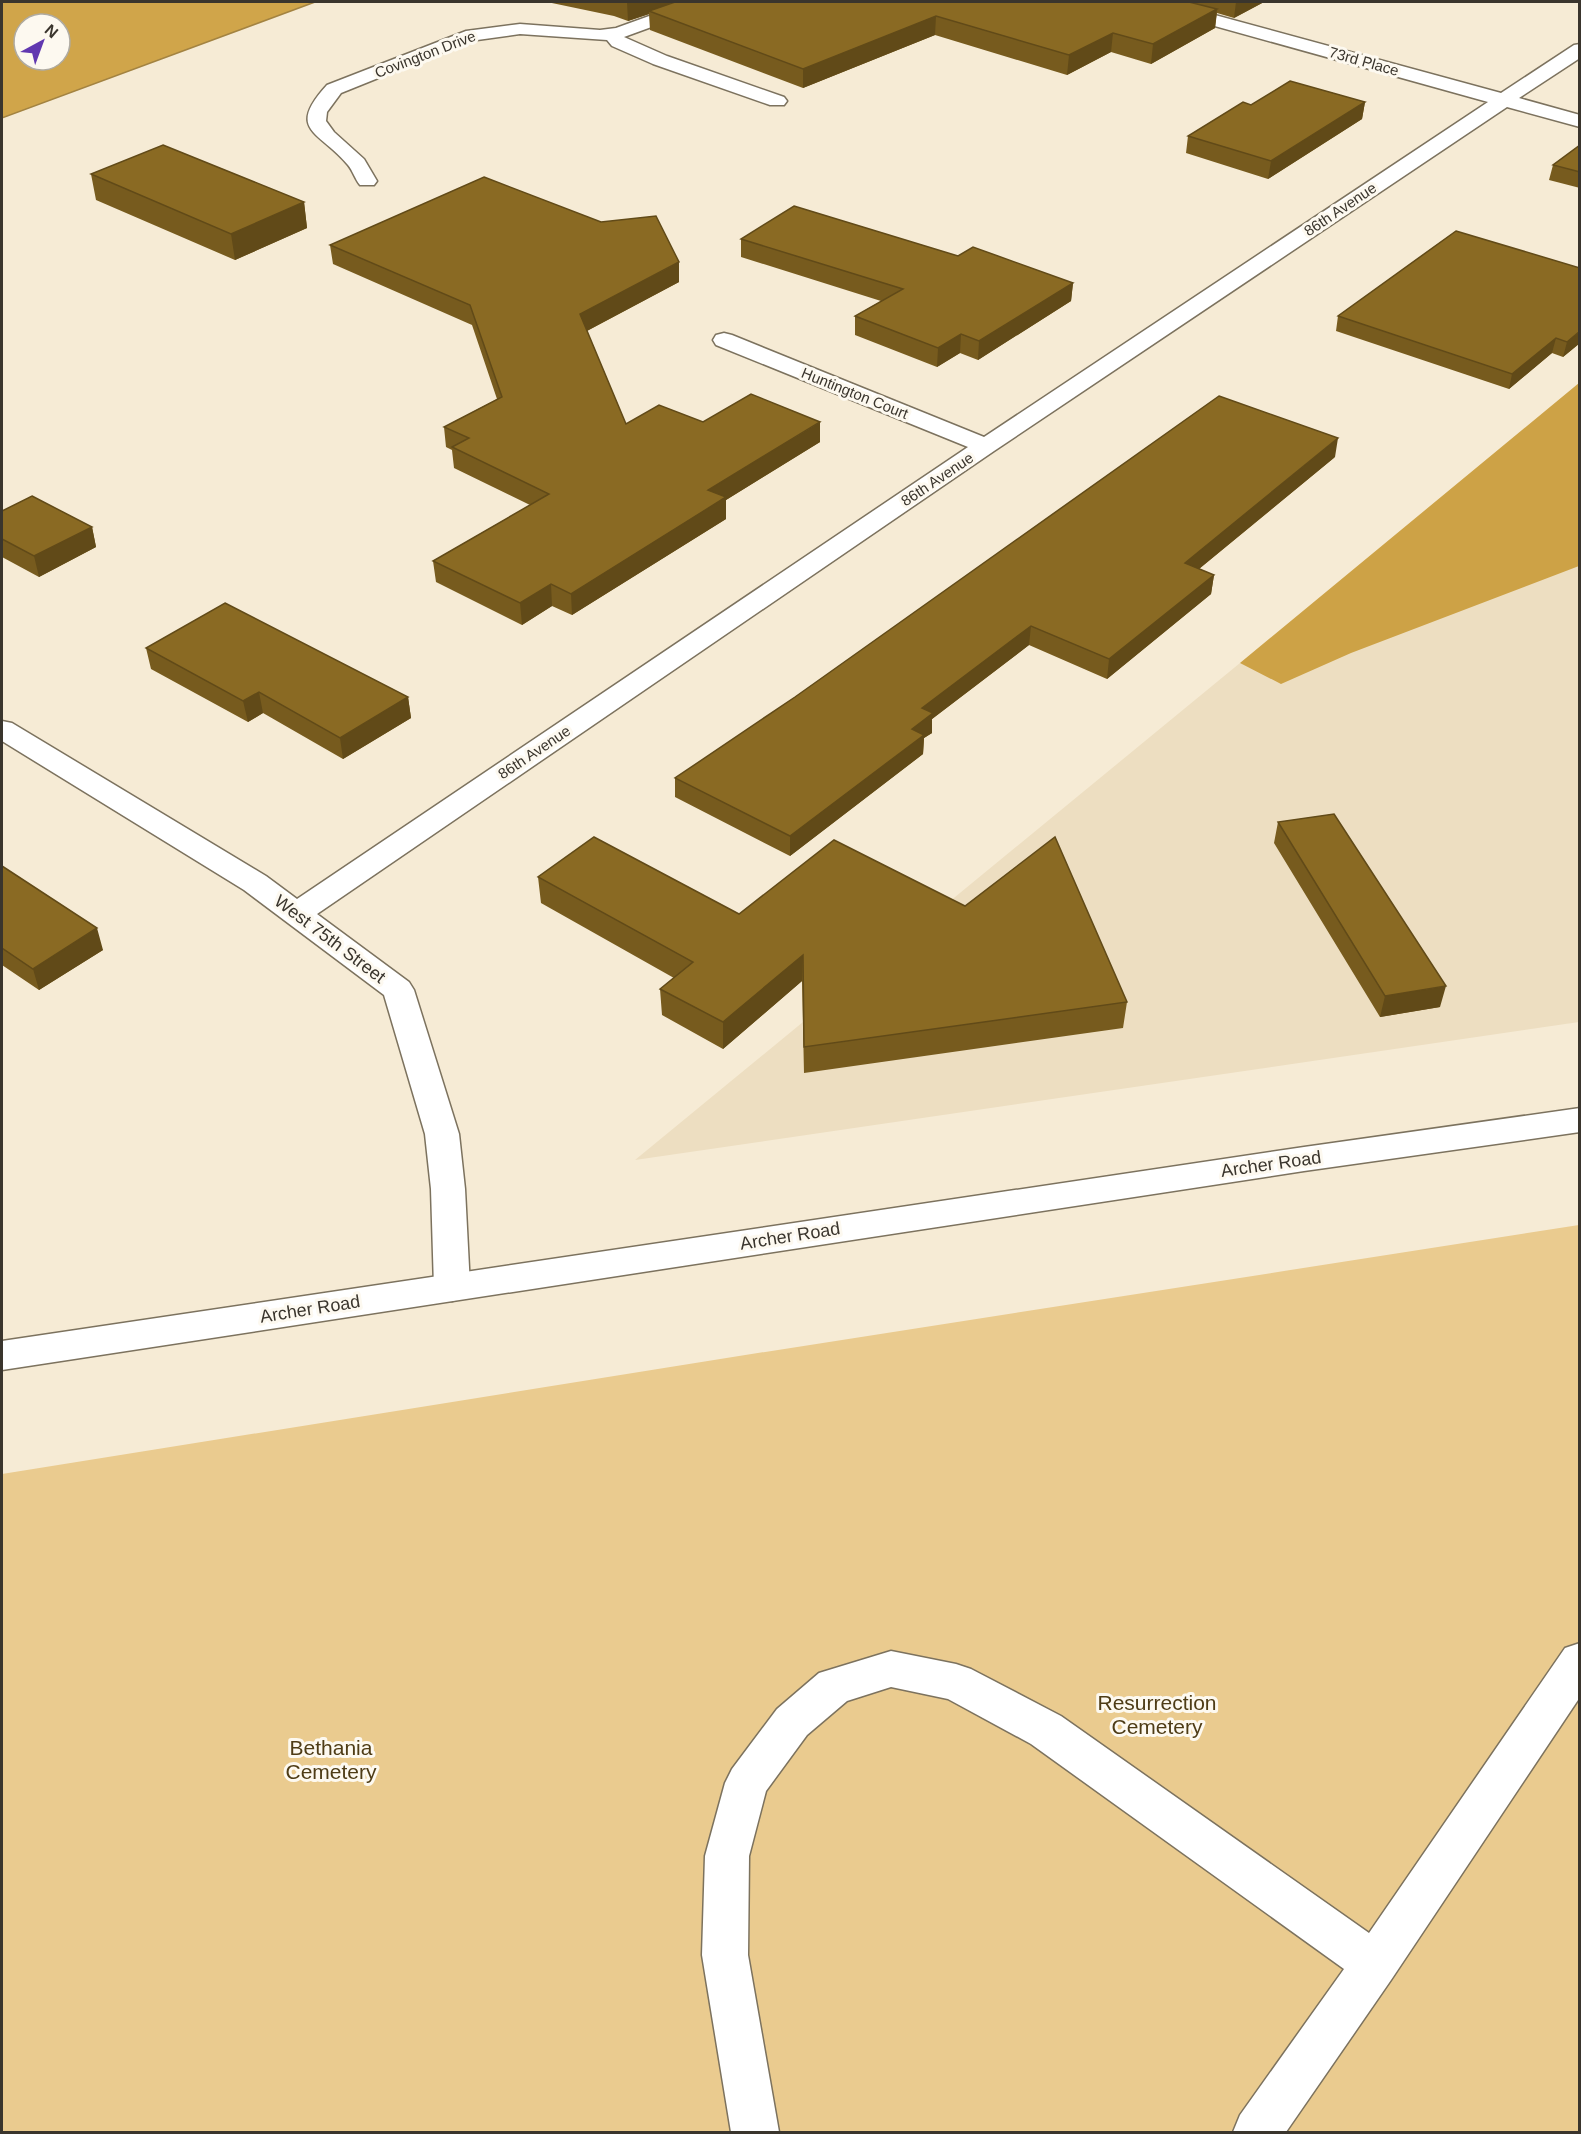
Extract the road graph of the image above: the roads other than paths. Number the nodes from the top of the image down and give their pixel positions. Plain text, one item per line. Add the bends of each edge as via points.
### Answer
1 (703, 2) edge
2 (1149, 2) edge
3 (613, 34) junction
4 (1580, 49) edge
5 (1503, 100) junction
6 (777, 101) dead end
7 (1580, 122) edge
8 (367, 181) dead end
9 (724, 340) dead end
10 (986, 446) junction
11 (2, 729) edge
12 (297, 914) junction
13 (1580, 1120) edge
14 (452, 1287) junction
15 (2, 1356) edge
16 (1579, 1662) edge
17 (1375, 1964) junction
18 (755, 2133) edge
19 (1257, 2133) edge

1 - 3 street, Covington Drive
2 - 5 street, 73rd Place
3 - 6 street via 618,42 660,60
3 - 8 street, Covington Drive via 520,29 478,33 334,89 321,101 316,122 356,161
4 - 5 street, 86th Avenue
5 - 7 street, 73rd Place
5 - 10 street, 86th Avenue
9 - 10 street, Huntington Court
10 - 12 street, 86th Avenue
11 - 12 street, West 75th Street via 255,883
12 - 14 street, West 75th Street via 398,990 442,1134
13 - 14 street, Archer Road
14 - 15 street, Archer Road
16 - 17 street
17 - 18 street via 1046,1730 956,1682 891,1670 834,1686 792,1722 747,1783 727,1856 725,1955
17 - 19 street

